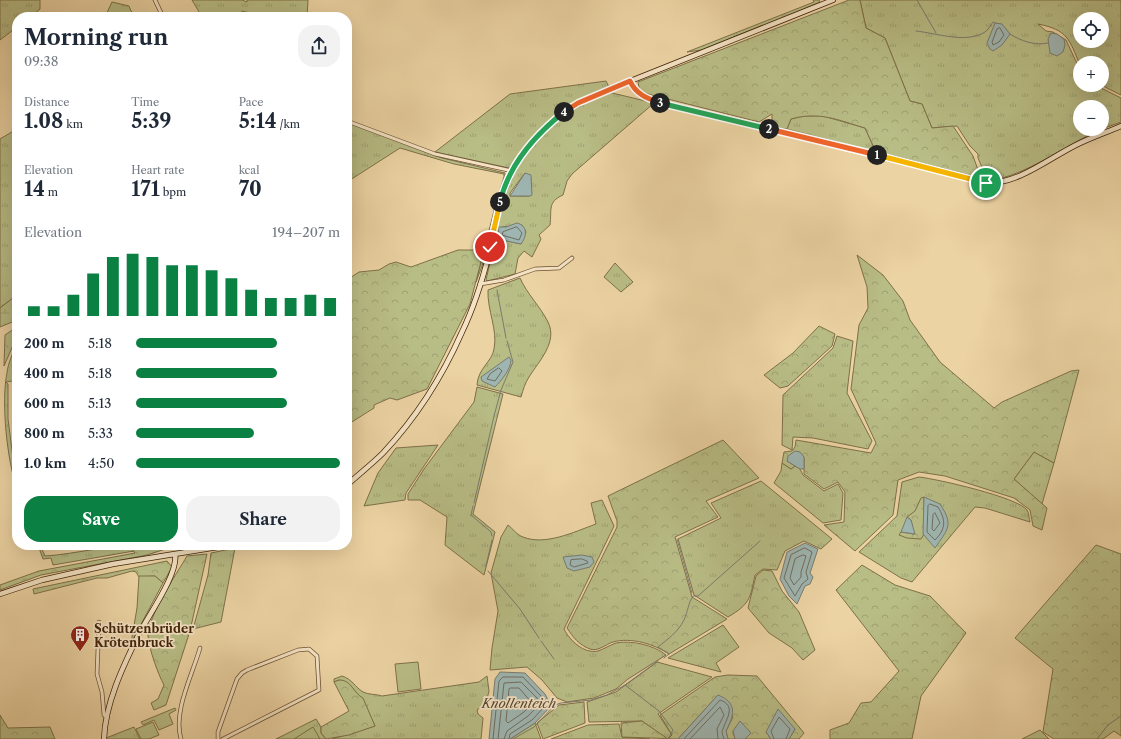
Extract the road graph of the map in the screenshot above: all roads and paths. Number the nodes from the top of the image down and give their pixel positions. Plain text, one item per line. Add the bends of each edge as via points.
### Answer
1 (155, 0) edge
2 (833, 0) edge
3 (161, 12) edge
4 (630, 81) junction
5 (352, 123) edge
6 (1121, 126) edge
7 (512, 171) junction
8 (572, 258) dead end
9 (480, 284) junction
10 (352, 480) edge
11 (199, 550) edge
12 (174, 554) junction
13 (0, 594) edge
14 (99, 622) dead end
15 (200, 648) dead end
16 (107, 718) junction
17 (104, 739) edge
18 (181, 739) edge
19 (218, 739) edge
20 (224, 739) edge

1 - 3 street
2 - 4 main road
4 - 6 main road via 639,94 660,103 995,184 1012,179 1079,143
4 - 7 main road via 564,112 536,136
5 - 7 street via 435,154
7 - 9 main road via 502,197
8 - 9 street via 559,268 535,269 504,280
9 - 10 main road via 463,331 417,412 383,452
11 - 12 main road
12 - 13 main road via 68,574
12 - 16 main road via 174,571 138,636 115,690
14 - 16 street via 97,674 104,715
15 - 18 street via 180,709 178,723
16 - 17 main road
19 - 20 street via 218,732 234,686 242,673 298,650 309,649 318,656 319,690

